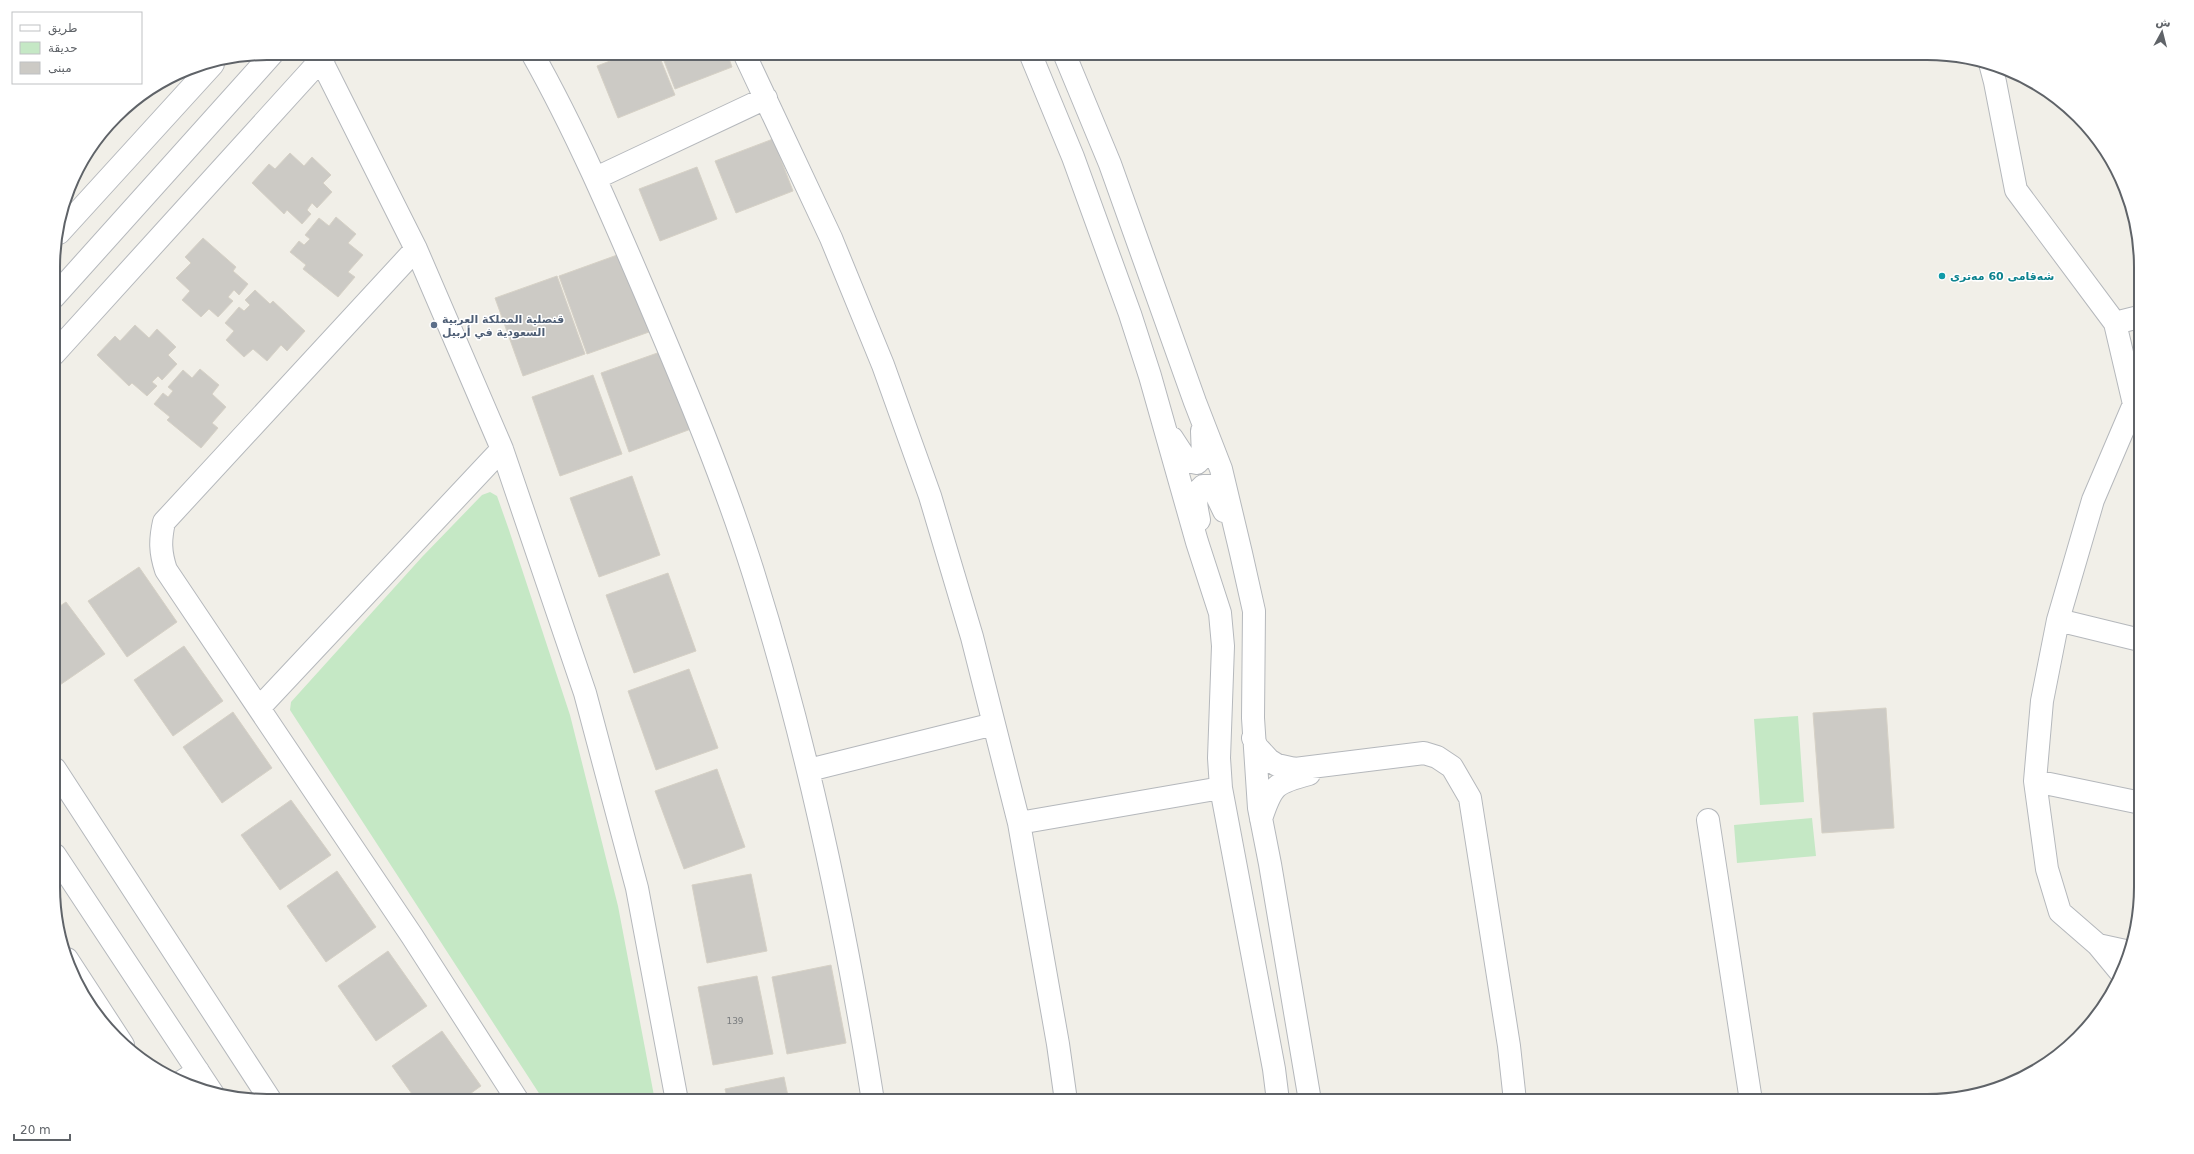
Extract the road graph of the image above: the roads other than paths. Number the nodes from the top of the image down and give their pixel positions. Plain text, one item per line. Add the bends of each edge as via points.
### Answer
1 (266, 60) edge
2 (320, 60) edge
3 (326, 60) edge
4 (536, 60) edge
5 (747, 60) edge
6 (1033, 60) edge
7 (1067, 60) edge
8 (209, 68) edge
9 (1992, 70) edge
10 (766, 98) junction
11 (596, 178) junction
12 (64, 228) edge
13 (416, 249) junction
14 (60, 290) edge
15 (2134, 318) edge
16 (2115, 323) junction
17 (60, 347) edge
18 (2134, 398) edge
19 (1199, 413) junction
20 (2134, 416) edge
21 (1162, 419) junction
22 (502, 449) junction
23 (1241, 553) junction
24 (1205, 566) junction
25 (2058, 620) junction
26 (2134, 639) edge
27 (260, 707) junction
28 (994, 724) junction
29 (1253, 738) junction
30 (1351, 764) junction
31 (809, 770) junction
32 (60, 777) edge
33 (2035, 781) junction
34 (1221, 788) junction
35 (2134, 802) edge
36 (1261, 820) junction
37 (1708, 820) dead end
38 (1019, 823) junction
39 (60, 863) edge
40 (2098, 945) junction
41 (2124, 951) edge
42 (2117, 968) edge
43 (189, 1076) edge
44 (266, 1094) edge
45 (514, 1094) edge
46 (676, 1094) edge
47 (872, 1094) edge
48 (1065, 1094) edge
49 (1277, 1094) edge
50 (1309, 1094) edge
51 (1514, 1094) edge
52 (1750, 1094) edge

1 - 14 street
2 - 17 street
3 - 13 street
4 - 11 street
5 - 10 street
6 - 21 street via 1073,157 1113,267 1148,369
7 - 19 street via 1110,164
8 - 12 street
9 - 16 street via 2016,190
10 - 11 street
10 - 28 street via 831,238 883,365 930,496 972,637
11 - 31 street via 720,476 754,573
13 - 22 street
13 - 27 street via 164,522 160,537 160,553 166,570
15 - 16 street
16 - 18 street
19 - 21 street via 1203,457 1197,463 1187,461
19 - 23 street via 1221,469
20 - 25 street via 2093,500
21 - 24 street
22 - 27 street
22 - 46 street via 584,693 637,888
23 - 24 street via 1215,491 1212,486 1203,486 1196,498
23 - 29 street via 1254,611
24 - 34 street via 1220,613 1223,646 1219,758
25 - 26 street
25 - 33 street via 2042,701
27 - 45 street
28 - 31 street
28 - 38 street
29 - 30 street via 1263,754 1277,766 1284,768
29 - 36 street
30 - 36 street via 1281,783 1267,799
30 - 51 street via 1424,753 1437,757 1452,767 1463,783 1470,798 1474,822
31 - 47 street via 857,996
32 - 44 street
33 - 35 street
33 - 40 street via 2047,869 2060,912
34 - 38 street
34 - 49 street
36 - 50 street
37 - 52 street
38 - 48 street
39 - 43 street
40 - 41 street
40 - 42 street

